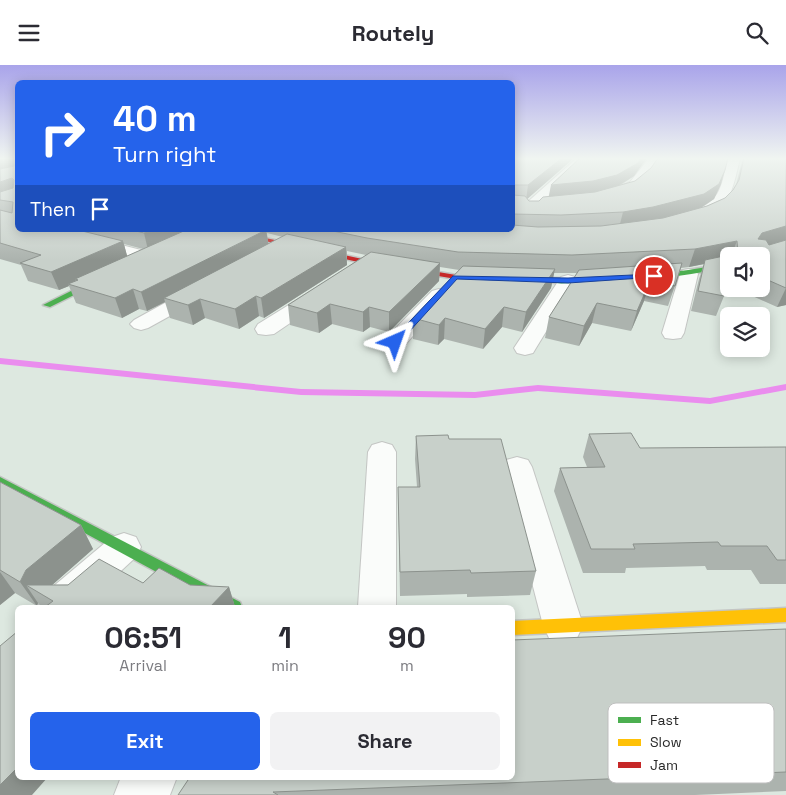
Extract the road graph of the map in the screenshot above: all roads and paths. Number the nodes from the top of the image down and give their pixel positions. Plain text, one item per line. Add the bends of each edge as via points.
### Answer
1 (546, 192) edge
2 (620, 192) edge
3 (726, 192) edge
4 (601, 198) edge
5 (515, 205) edge
6 (547, 206) edge
7 (530, 207) junction
8 (681, 222) edge
9 (53, 232) edge
10 (96, 232) edge
11 (229, 232) edge
12 (528, 237) edge
13 (79, 238) junction
14 (286, 245) junction
15 (152, 255) joint
16 (260, 259) edge
17 (367, 262) junction
18 (130, 265) edge
19 (720, 267) edge
20 (114, 273) edge
21 (689, 274) junction
22 (456, 277) junction
23 (568, 281) junction
24 (218, 282) edge
25 (47, 305) dead end
26 (141, 323) dead end
27 (266, 329) dead end
28 (673, 333) dead end
29 (395, 342) dead end
30 (525, 348) dead end
31 (382, 452) dead end
32 (517, 467) dead end
33 (0, 481) edge
34 (124, 547) junction
35 (59, 605) edge
36 (230, 605) edge
37 (377, 605) edge
38 (786, 615) edge
39 (563, 625) junction
40 (515, 628) edge
41 (151, 780) edge
42 (139, 795) edge

1 - 7 street
2 - 4 street
3 - 8 street via 715,208
5 - 7 street
6 - 7 street
7 - 12 street via 551,238
9 - 13 street
10 - 13 street
11 - 14 street
13 - 15 street
14 - 16 street
14 - 17 street
15 - 18 street
17 - 22 street
17 - 27 street
19 - 21 street
20 - 25 street
21 - 23 street
21 - 28 street
22 - 23 street
22 - 29 street
23 - 30 street
24 - 26 street
31 - 37 street
32 - 39 street
33 - 34 street
34 - 35 street
34 - 36 street
38 - 39 street
39 - 40 street
41 - 42 street

